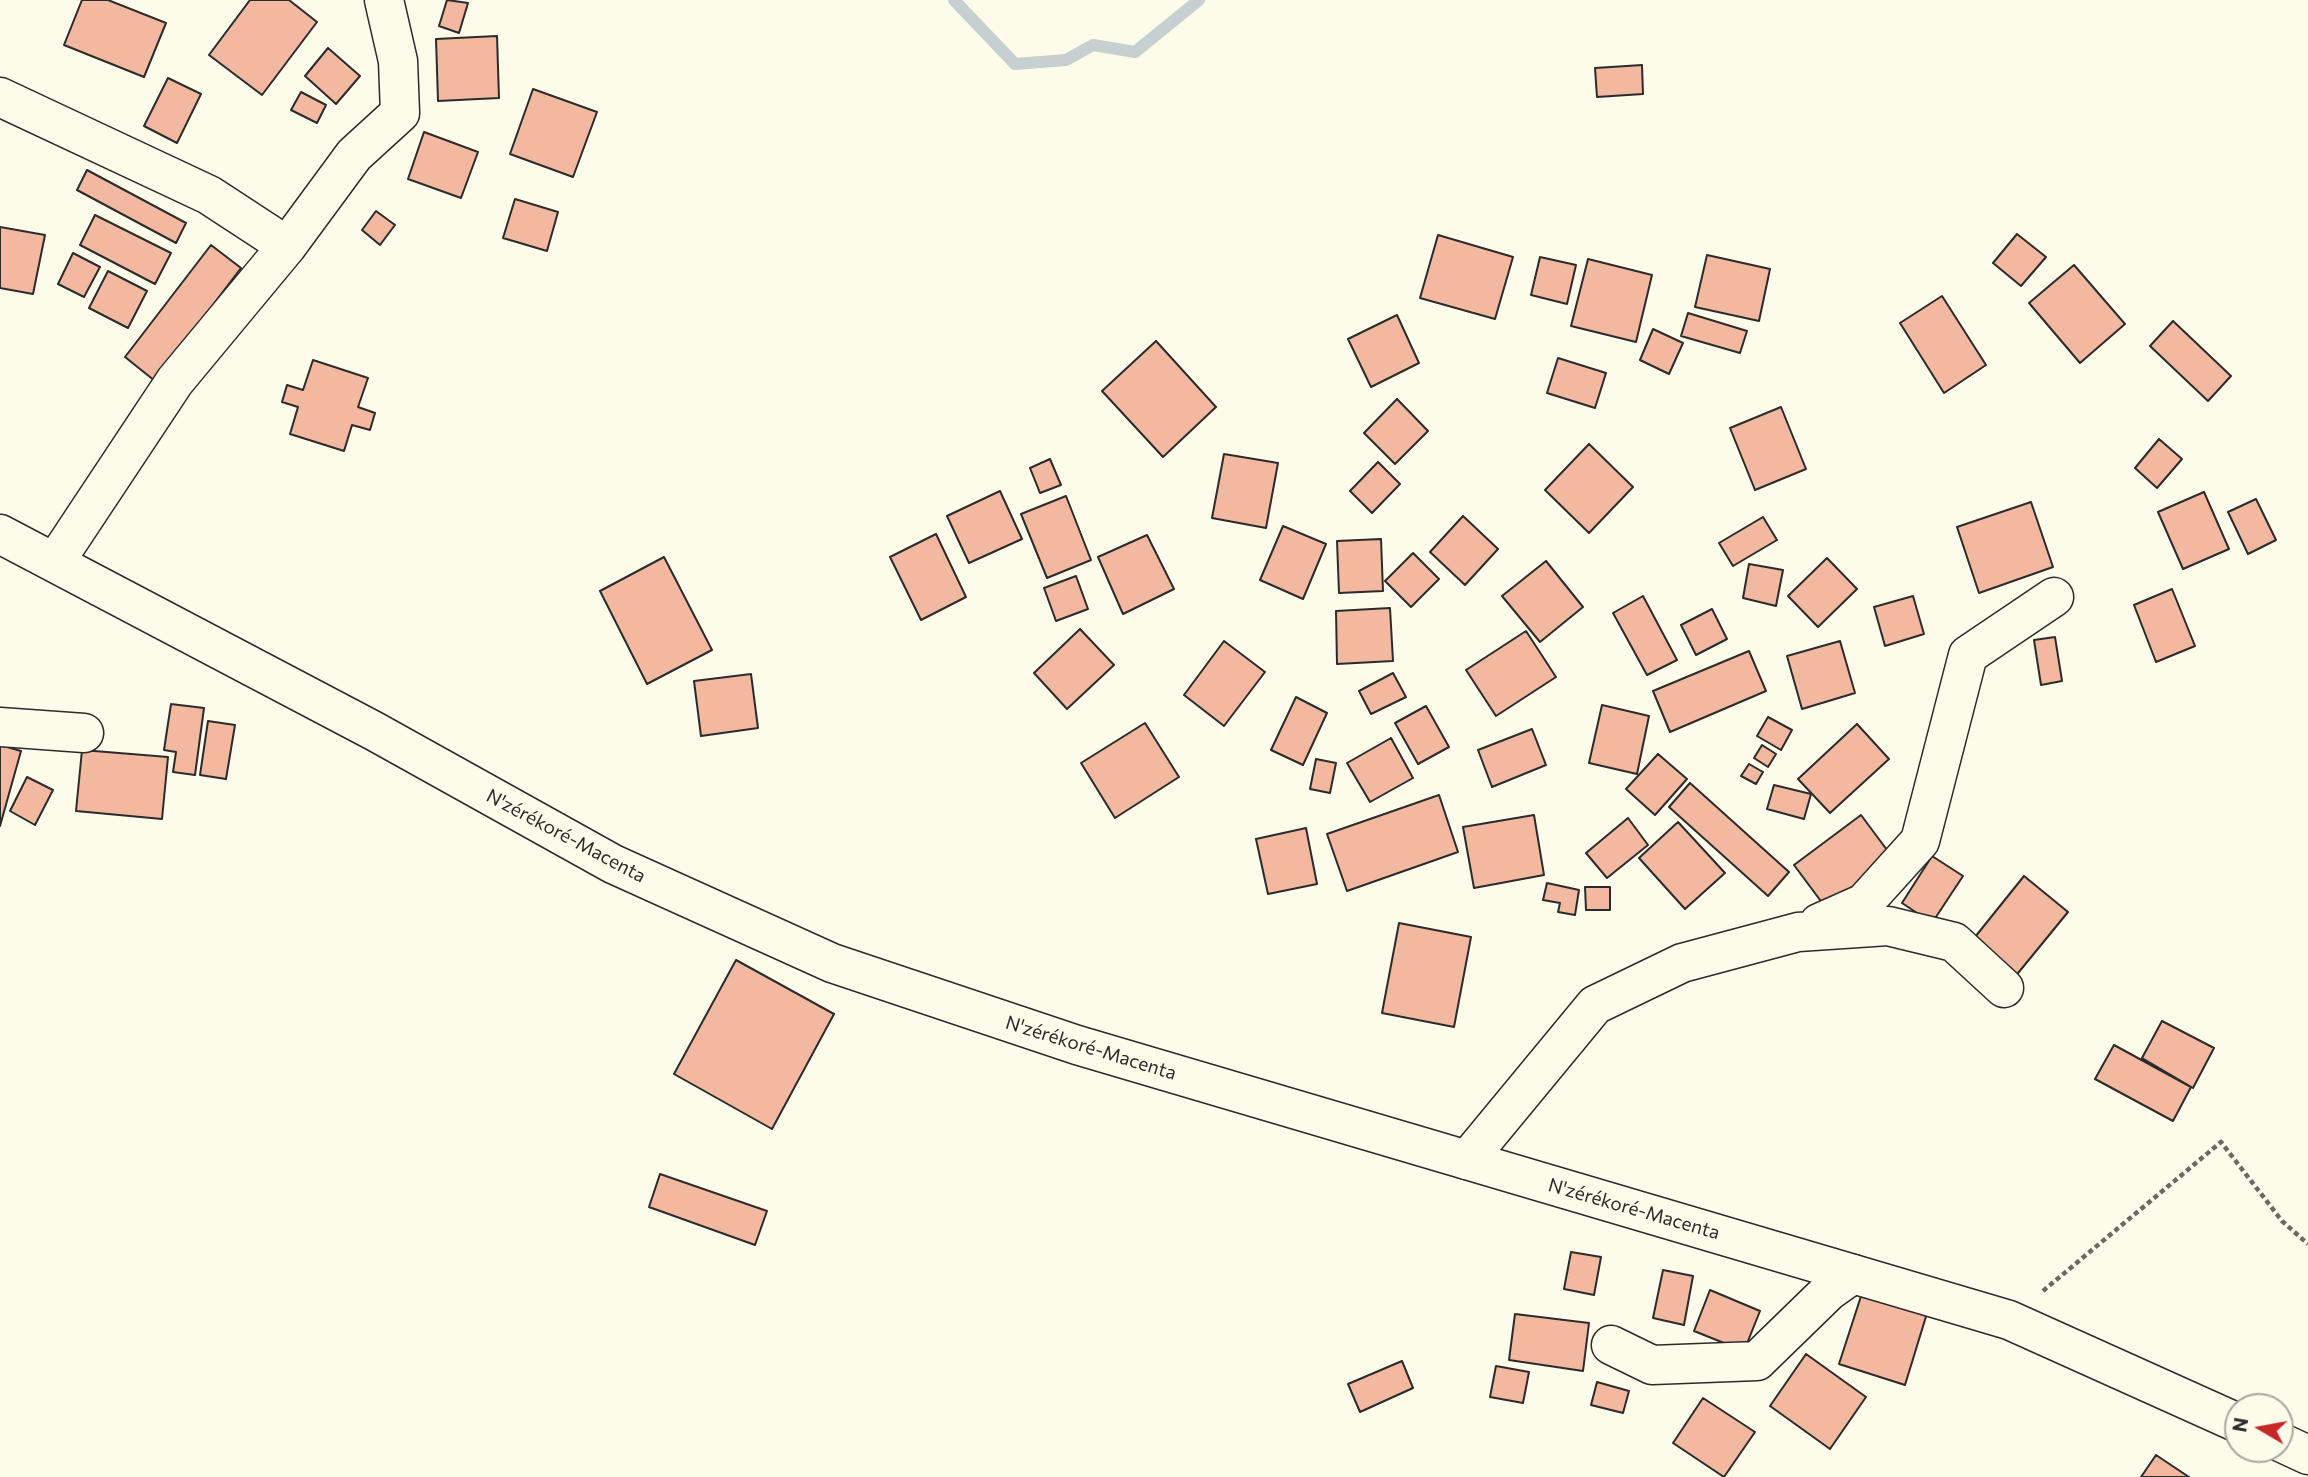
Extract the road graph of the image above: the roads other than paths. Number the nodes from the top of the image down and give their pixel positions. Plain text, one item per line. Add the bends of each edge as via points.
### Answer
1 (384, 0) edge
2 (0, 97) edge
3 (287, 246) junction
4 (0, 534) edge
5 (55, 562) junction
6 (2054, 597) dead end
7 (0, 727) edge
8 (84, 733) dead end
9 (1798, 932) junction
10 (2004, 988) dead end
11 (1467, 1160) junction
12 (1853, 1274) junction
13 (1611, 1345) dead end
14 (2224, 1417) edge

1 - 3 main road via 398,61 400,113 354,155
2 - 3 main road via 209,195
3 - 5 main road via 175,381
4 - 5 main road, N'zérékoré-Macenta
5 - 11 main road, N'zérékoré-Macenta via 613,864 832,964 1077,1045
6 - 9 main road via 1968,655 1920,841 1864,903
7 - 8 main road
9 - 10 main road via 1888,926 1954,943
9 - 11 main road via 1682,962 1595,1005
11 - 12 main road, N'zérékoré-Macenta
12 - 13 main road via 1829,1291 1757,1361 1652,1365
12 - 14 main road, N'zérékoré-Macenta via 2009,1320

